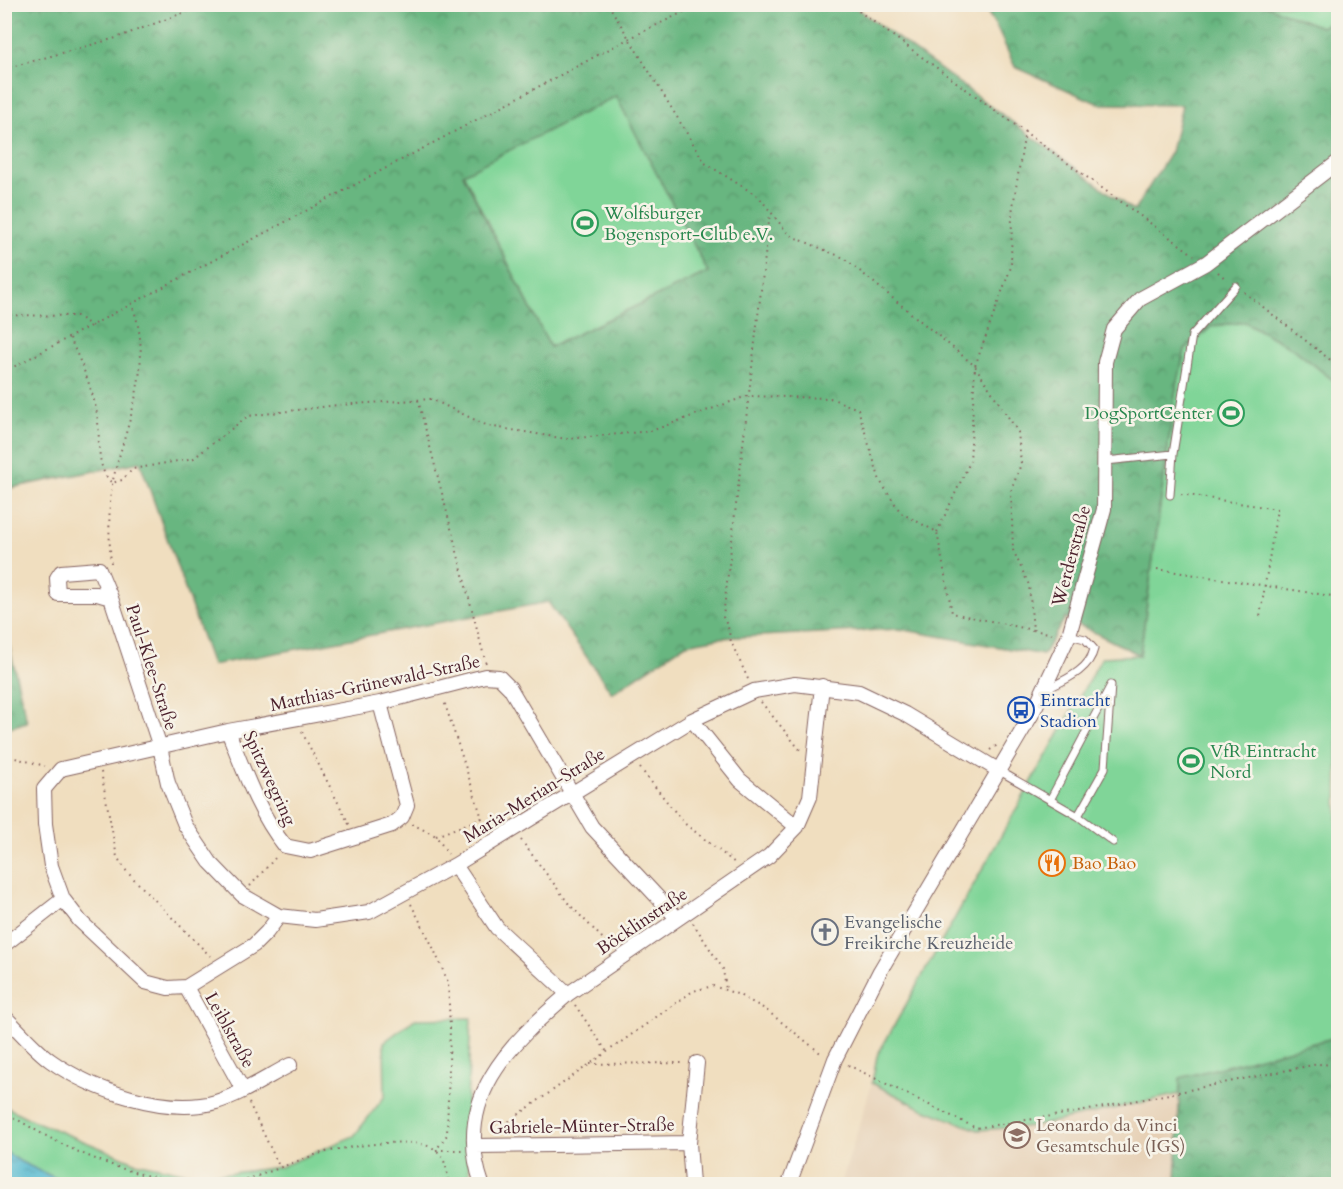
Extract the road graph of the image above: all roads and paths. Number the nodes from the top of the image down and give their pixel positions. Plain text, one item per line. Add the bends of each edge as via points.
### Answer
1 (207, 4) edge
2 (608, 4) edge
3 (700, 4) edge
4 (849, 4) edge
5 (628, 39) junction
6 (4, 69) edge
7 (1025, 131) junction
8 (1338, 162) edge
9 (771, 211) junction
10 (1206, 263) junction
11 (1236, 286) junction
12 (132, 304) junction
13 (4, 315) edge
14 (92, 326) junction
15 (70, 338) junction
16 (975, 366) junction
17 (1338, 366) edge
18 (4, 372) edge
19 (747, 396) junction
20 (418, 400) junction
21 (1173, 454) junction
22 (1106, 461) junction
23 (112, 483) junction
24 (1170, 493) joint
25 (937, 532) junction
26 (1157, 569) dead end
27 (104, 576) junction
28 (1265, 586) junction
29 (1338, 597) edge
30 (111, 598) junction
31 (1260, 617) dead end
32 (1033, 630) junction
33 (1068, 635) junction
34 (1050, 643) dead end
35 (489, 676) junction
36 (822, 686) junction
37 (440, 687) junction
38 (1045, 690) junction
39 (754, 691) junction
40 (380, 703) junction
41 (296, 718) junction
42 (692, 720) junction
43 (228, 731) junction
44 (1003, 741) dead end
45 (160, 747) junction
46 (4, 754) edge
47 (630, 757) junction
48 (99, 760) junction
49 (983, 761) junction
50 (814, 768) junction
51 (61, 769) junction
52 (998, 770) junction
53 (572, 793) junction
54 (1050, 801) junction
55 (1078, 816) junction
56 (402, 817) junction
57 (797, 827) junction
58 (513, 828) junction
59 (355, 836) junction
60 (436, 836) junction
61 (1113, 842) dead end
62 (285, 846) junction
63 (454, 865) junction
64 (746, 872) junction
65 (404, 891) junction
66 (242, 895) junction
67 (63, 899) junction
68 (279, 916) junction
69 (682, 916) junction
70 (4, 945) edge
71 (620, 956) junction
72 (219, 965) junction
73 (186, 987) junction
74 (726, 990) junction
75 (568, 994) junction
76 (4, 1016) edge
77 (607, 1053) junction
78 (835, 1059) junction
79 (697, 1063) joint
80 (590, 1064) junction
81 (290, 1065) dead end
82 (1338, 1065) edge
83 (243, 1090) junction
84 (4, 1111) edge
85 (689, 1143) junction
86 (475, 1146) junction
87 (436, 1150) junction
88 (280, 1167) junction
89 (692, 1184) edge
90 (449, 1185) edge
91 (482, 1185) edge
92 (789, 1185) edge

1 - 6 path via 116,38
2 - 5 path
3 - 5 path
4 - 7 path
5 - 9 path via 705,163 759,197
5 - 12 path
7 - 10 path
7 - 16 path via 1012,213 1011,267
8 - 10 street, Werderstraße
9 - 16 path via 789,234 844,258
9 - 19 path
10 - 11 path
10 - 22 street, Werderstraße via 1140,299 1114,329 1105,362
11 - 17 path
11 - 21 lane via 1192,335
12 - 14 path
12 - 23 path via 140,326 142,359
13 - 14 path via 77,316
14 - 15 path
15 - 18 path
15 - 23 path via 90,386 98,419 100,455 105,477
16 - 25 path via 970,462
16 - 32 path via 1018,432 1021,464 1011,491 1013,550 1029,585
19 - 20 path via 651,431 567,439 488,426 431,399
19 - 25 path via 830,398 858,409 880,481 902,513
19 - 39 path via 723,617
20 - 23 path via 248,416 194,458 133,469 122,480
20 - 35 path
21 - 22 lane
21 - 24 lane
22 - 33 street, Werderstraße via 1104,509
23 - 27 path via 111,564
24 - 28 path via 1277,509
25 - 32 path via 952,613
26 - 28 path
27 - 30 street, Paul-Klee-Straße
27 - 30 street, Paul-Klee-Straße via 99,569 62,572 57,578 58,594
28 - 29 path
28 - 31 path
30 - 45 street, Paul-Klee-Straße
32 - 34 path via 1054,634
33 - 38 street, Werderstraße
33 - 38 lane via 1085,639 1094,649 1092,660
35 - 37 street, Matthias-Grünewald-Straße
35 - 53 street, Matthias-Grünewald-Straße via 499,677 510,688
36 - 39 street, Maria-Merian-Straße via 795,684
36 - 49 street, Maria-Merian-Straße via 860,692
36 - 50 street, Böcklinstraße
37 - 40 street, Matthias-Grünewald-Straße
37 - 60 path via 482,818
38 - 52 street, Werderstraße
39 - 42 street, Maria-Merian-Straße
39 - 50 path
40 - 41 street, Matthias-Grünewald-Straße
40 - 56 street via 407,805
41 - 43 street, Matthias-Grünewald-Straße
41 - 59 path
42 - 47 street, Maria-Merian-Straße
42 - 57 street via 740,780
43 - 45 street, Matthias-Grünewald-Straße
43 - 62 street, Spitzwegring via 251,789
44 - 49 path via 992,746
45 - 48 street, Matthias-Grünewald-Straße
45 - 66 street, Maria-Merian-Straße via 168,783 186,825 210,862
46 - 51 path
47 - 53 street, Maria-Merian-Straße
47 - 64 path via 684,823
48 - 51 street, Matthias-Grünewald-Straße
48 - 72 path via 117,857 127,872
49 - 52 street, Maria-Merian-Straße
50 - 57 street, Böcklinstraße via 810,797
51 - 67 street via 44,789 51,866
52 - 54 lane
52 - 78 street, Werderstraße via 880,970
53 - 58 street, Maria-Merian-Straße
53 - 69 street, Matthias-Grünewald-Straße via 592,827
54 - 55 lane
54 - 55 lane via 1111,685 1105,768
55 - 61 lane
56 - 59 street, Spitzwegring via 392,825
56 - 60 path
57 - 64 street, Böcklinstraße via 769,856
58 - 63 street, Maria-Merian-Straße
58 - 71 path via 569,904
59 - 62 street, Spitzwegring via 310,851
60 - 63 path
62 - 66 path
63 - 65 street, Maria-Merian-Straße
63 - 75 street via 497,928
64 - 69 street, Böcklinstraße
65 - 68 street, Maria-Merian-Straße via 369,912 315,920
65 - 87 path via 448,982 447,1135
66 - 68 street, Maria-Merian-Straße
67 - 70 street
67 - 73 street via 80,921 145,982 168,988
68 - 72 street via 254,945
69 - 71 street, Böcklinstraße
69 - 74 path via 723,969
71 - 75 street, Böcklinstraße
72 - 73 street
73 - 83 street, Leiblstraße
74 - 77 path via 713,986 693,991
74 - 78 path via 765,1009 819,1053
75 - 77 path
75 - 86 street, Böcklinstraße via 498,1063 483,1092
76 - 83 street, Leiblstraße via 50,1061 114,1093 152,1104 180,1105 216,1102
77 - 80 path
78 - 82 path via 976,1128 1084,1111 1318,1064
78 - 92 street, Werderstraße
79 - 80 path
79 - 85 street, Gabriele-Münter-Straße
80 - 86 path
81 - 83 street, Leiblstraße
83 - 88 path
84 - 88 path via 39,1134 78,1152 166,1179 236,1183
85 - 86 street, Gabriele-Münter-Straße
85 - 89 street, Gabriele-Münter-Straße
86 - 87 path
86 - 91 street, Böcklinstraße
87 - 88 path via 415,1142 387,1144 323,1153
87 - 90 path via 446,1163

